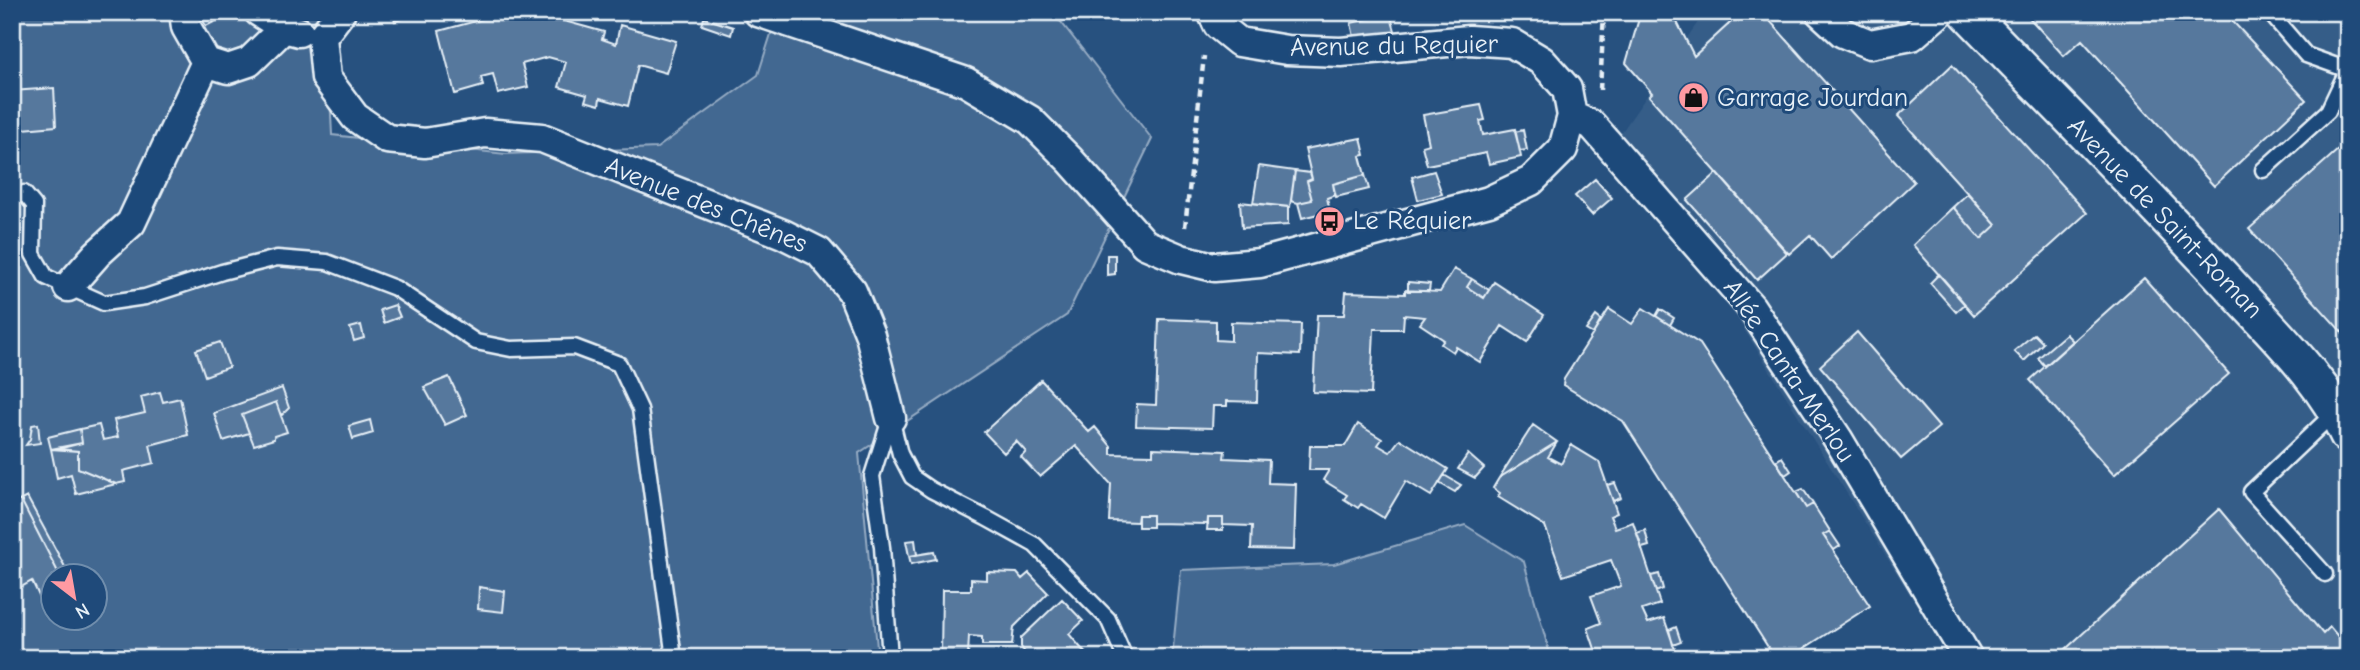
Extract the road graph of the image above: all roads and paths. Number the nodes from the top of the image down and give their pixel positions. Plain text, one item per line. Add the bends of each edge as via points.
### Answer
1 (184, 12) edge
2 (259, 12) edge
3 (341, 12) edge
4 (758, 12) edge
5 (1212, 12) edge
6 (1604, 12) edge
7 (1820, 12) edge
8 (1940, 12) edge
9 (1967, 12) edge
10 (2269, 12) edge
11 (284, 28) junction
12 (322, 37) junction
13 (1198, 46) dead end
14 (206, 62) junction
15 (2348, 70) edge
16 (1582, 121) junction
17 (2263, 170) dead end
18 (12, 199) edge
19 (1181, 259) junction
20 (68, 287) junction
21 (891, 418) junction
22 (2342, 423) edge
23 (2325, 574) dead end
24 (674, 658) edge
25 (890, 658) edge
26 (1125, 658) edge
27 (1968, 658) edge

1 - 14 street via 186,27
2 - 11 street
3 - 12 street
4 - 19 street via 966,82 1030,120 1145,244
5 - 16 street, Avenue du Requier via 1218,25 1239,42 1287,50 1340,52 1469,40 1512,43 1542,61 1567,89
6 - 16 path via 1601,81
7 - 8 street via 1843,33 1870,44 1912,36
9 - 22 street, Avenue de Saint-Roman via 2297,358
10 - 15 lane via 2306,55
11 - 12 street
11 - 14 street via 250,62 228,69
12 - 21 street, Avenue des Chênes via 326,78 355,117 387,139 425,143 485,133 542,138 819,252 852,291 870,335
13 - 19 path via 1205,58
14 - 20 street via 131,223
15 - 17 lane via 2328,111
16 - 19 street via 1563,149 1531,181 1489,201 1260,263 1214,267
16 - 27 street, Allée Canta-Merlou via 1751,307 1838,439
18 - 20 lane via 24,194 34,205 33,254 46,276
20 - 24 lane via 104,303 145,297 277,258 327,262 395,288 476,342 511,349 574,347 620,364 640,409
21 - 25 lane via 872,476
21 - 26 lane, Avenue des Chênes via 900,454 912,477 1035,545 1108,619
22 - 23 lane via 2251,492

